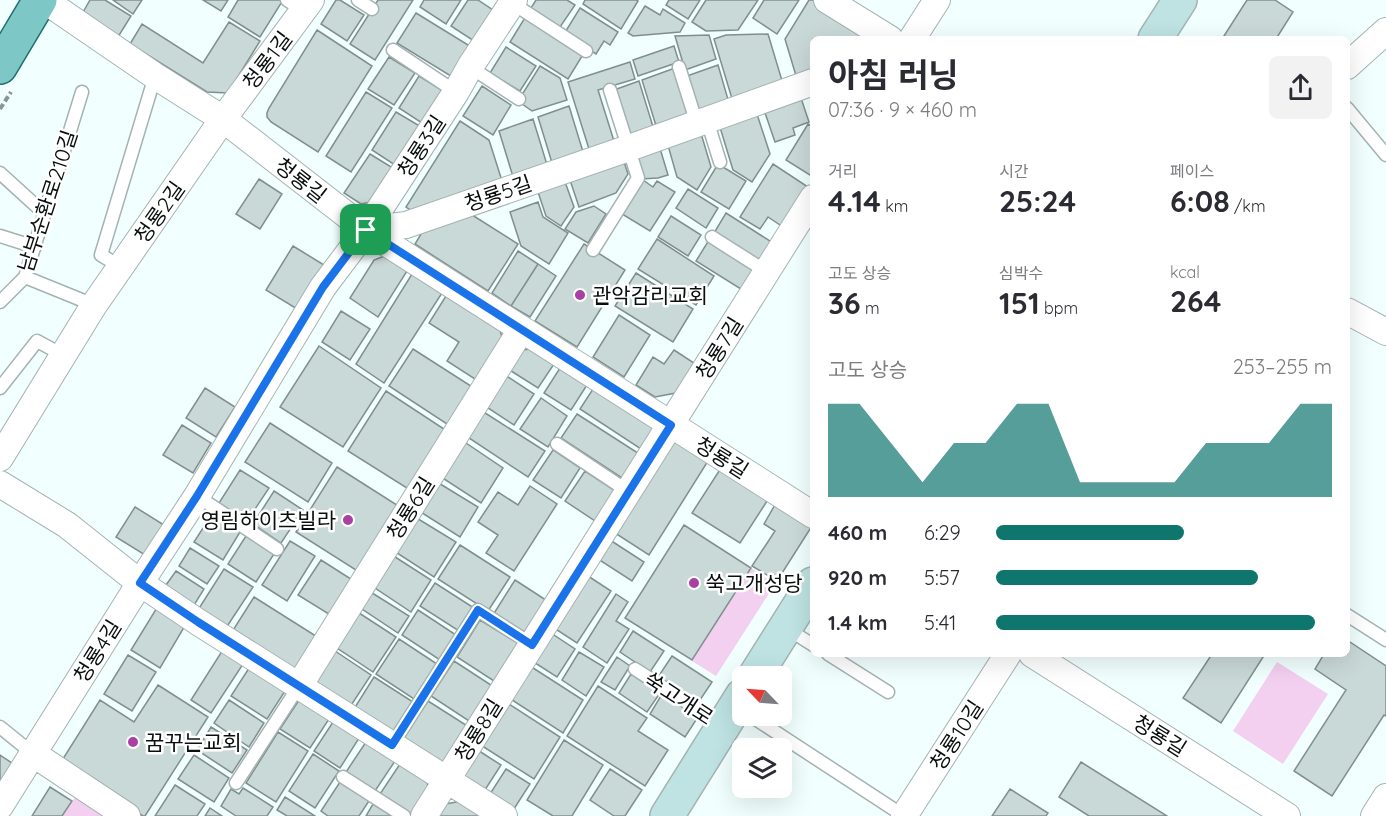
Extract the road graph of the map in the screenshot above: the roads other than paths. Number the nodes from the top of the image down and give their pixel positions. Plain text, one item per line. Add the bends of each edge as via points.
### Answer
1 (42, 0) edge
2 (358, 0) edge
3 (827, 0) edge
4 (936, 0) edge
5 (1180, 0) edge
6 (508, 3) edge
7 (300, 4) edge
8 (372, 9) dead end
9 (1386, 32) edge
10 (885, 36) edge
11 (914, 36) edge
12 (1157, 36) edge
13 (393, 50) dead end
14 (586, 51) dead end
15 (1350, 63) edge
16 (0, 67) edge
17 (470, 67) junction
18 (679, 67) dead end
19 (155, 76) junction
20 (810, 83) edge
21 (610, 90) dead end
22 (82, 92) dead end
23 (456, 92) junction
24 (519, 99) dead end
25 (1350, 112) edge
26 (223, 119) junction
27 (702, 122) junction
28 (629, 148) junction
29 (1386, 155) edge
30 (720, 162) dead end
31 (0, 173) edge
32 (810, 203) edge
33 (45, 214) junction
34 (366, 230) junction
35 (0, 236) edge
36 (712, 237) dead end
37 (35, 247) junction
38 (593, 250) dead end
39 (121, 267) junction
40 (767, 272) junction
41 (25, 277) junction
42 (0, 302) edge
43 (94, 305) junction
44 (1350, 313) edge
45 (521, 330) junction
46 (1386, 332) edge
47 (63, 355) junction
48 (0, 388) edge
49 (671, 425) junction
50 (557, 444) dead end
51 (0, 458) edge
52 (0, 484) edge
53 (629, 492) junction
54 (197, 496) junction
55 (810, 513) edge
56 (277, 549) dead end
57 (140, 583) junction
58 (810, 589) edge
59 (1350, 617) edge
60 (785, 627) junction
61 (1386, 640) edge
62 (810, 643) edge
63 (532, 645) junction
64 (833, 657) edge
65 (1006, 657) edge
66 (1037, 657) edge
67 (761, 666) edge
68 (635, 669) dead end
69 (299, 686) junction
70 (888, 692) dead end
71 (732, 708) edge
72 (732, 721) edge
73 (763, 726) edge
74 (0, 727) edge
75 (392, 745) junction
76 (32, 753) junction
77 (343, 777) dead end
78 (447, 780) junction
79 (236, 783) dead end
80 (1386, 797) edge
81 (0, 806) edge
82 (127, 816) edge
83 (404, 816) edge
84 (424, 816) edge
85 (504, 816) edge
86 (667, 816) edge
87 (904, 816) edge
88 (1287, 816) edge
89 (1374, 816) edge

1 - 16 main road
1 - 19 street, 청룡길
2 - 8 lane
3 - 10 street
4 - 11 street
5 - 12 main road
6 - 14 lane, 청룡3길
6 - 17 street, 청룡3길
7 - 26 street, 청룡1길
9 - 15 street
13 - 23 lane, 청룡3길
17 - 23 street, 청룡3길
17 - 24 lane
18 - 27 lane
19 - 26 street, 청룡길
19 - 39 lane via 101,255
20 - 27 street, 청룡5길
21 - 28 lane
22 - 33 lane, 남부순환로210길
23 - 34 street, 청룡3길
25 - 29 lane
26 - 34 street, 청룡길
26 - 39 street, 청룡2길
27 - 28 street, 청룡5길
27 - 30 lane
28 - 34 street, 청룡5길 via 406,225
28 - 38 lane via 638,178
31 - 33 lane
32 - 40 street, 청룡7길
33 - 37 lane, 남부순환로210길
34 - 45 street, 청룡길
34 - 54 street, 청룡4길 via 323,287
35 - 37 lane
36 - 40 lane
37 - 41 lane, 남부순환로210길
39 - 43 street, 청룡2길
40 - 49 street, 청룡7길
41 - 42 lane, 남부순환로210길
41 - 43 lane
43 - 47 street, 청룡2길
44 - 46 street
45 - 49 street, 청룡길
45 - 69 street, 청룡6길
47 - 48 lane via 37,340
47 - 51 street, 청룡2길
49 - 53 street, 청룡8길
49 - 55 street, 청룡길
50 - 53 lane
52 - 57 street via 67,525
53 - 63 street, 청룡8길
54 - 56 lane
54 - 57 street, 청룡4길
57 - 69 street
57 - 76 street, 청룡4길
58 - 60 main road
59 - 61 lane
60 - 62 lane
60 - 67 main road
63 - 75 lane via 478,610
63 - 78 street, 청룡8길
64 - 70 lane
65 - 87 street, 청룡10길
66 - 88 street, 청룡길
68 - 71 lane, 쑥고개로
69 - 75 street
69 - 79 lane
72 - 86 main road, 쑥고개로
73 - 87 lane, 청룡10길
74 - 76 lane
75 - 78 street
76 - 81 street, 청룡4길
76 - 82 street
77 - 83 lane
78 - 84 street, 청룡8길
78 - 85 street
80 - 89 street

